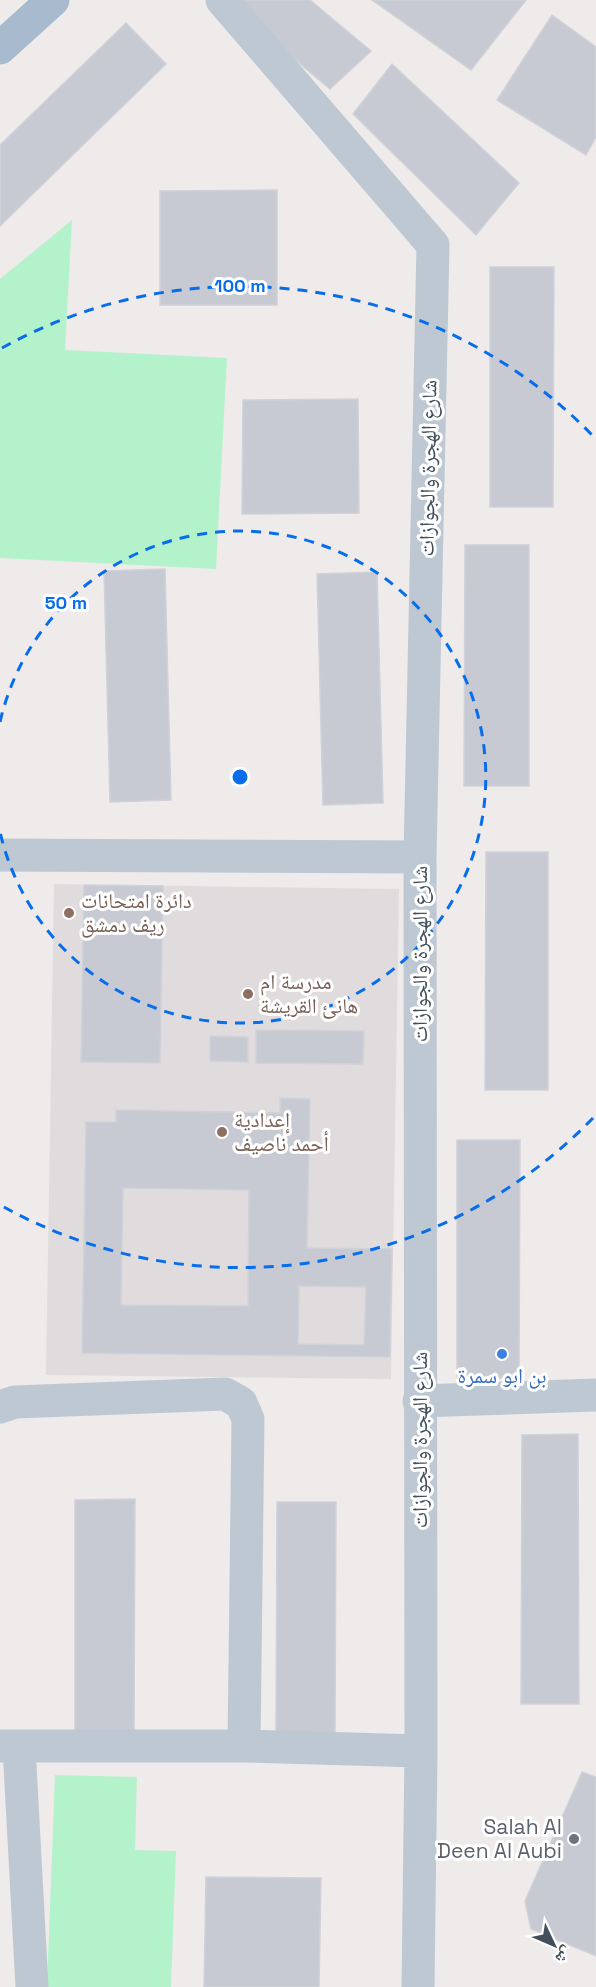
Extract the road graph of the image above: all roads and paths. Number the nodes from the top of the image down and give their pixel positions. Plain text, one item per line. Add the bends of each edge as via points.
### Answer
1 (53, 0) edge
2 (222, 0) edge
3 (0, 48) edge
4 (0, 855) edge
5 (420, 857) junction
6 (596, 1395) edge
7 (419, 1401) junction
8 (0, 1407) edge
9 (9, 1746) edge
10 (244, 1746) junction
11 (421, 1751) junction
12 (32, 1987) edge
13 (418, 1987) edge

1 - 3 main road
2 - 5 street, شارع الهجرة والجوازات via 433,245
4 - 5 street
5 - 7 street, شارع الهجرة والجوازات
6 - 7 street
7 - 11 street, شارع الهجرة والجوازات
8 - 10 street via 15,1402 225,1394 241,1403 248,1419
9 - 10 street
9 - 12 street
10 - 11 street
11 - 13 street, شارع الهجرة والجوازات

